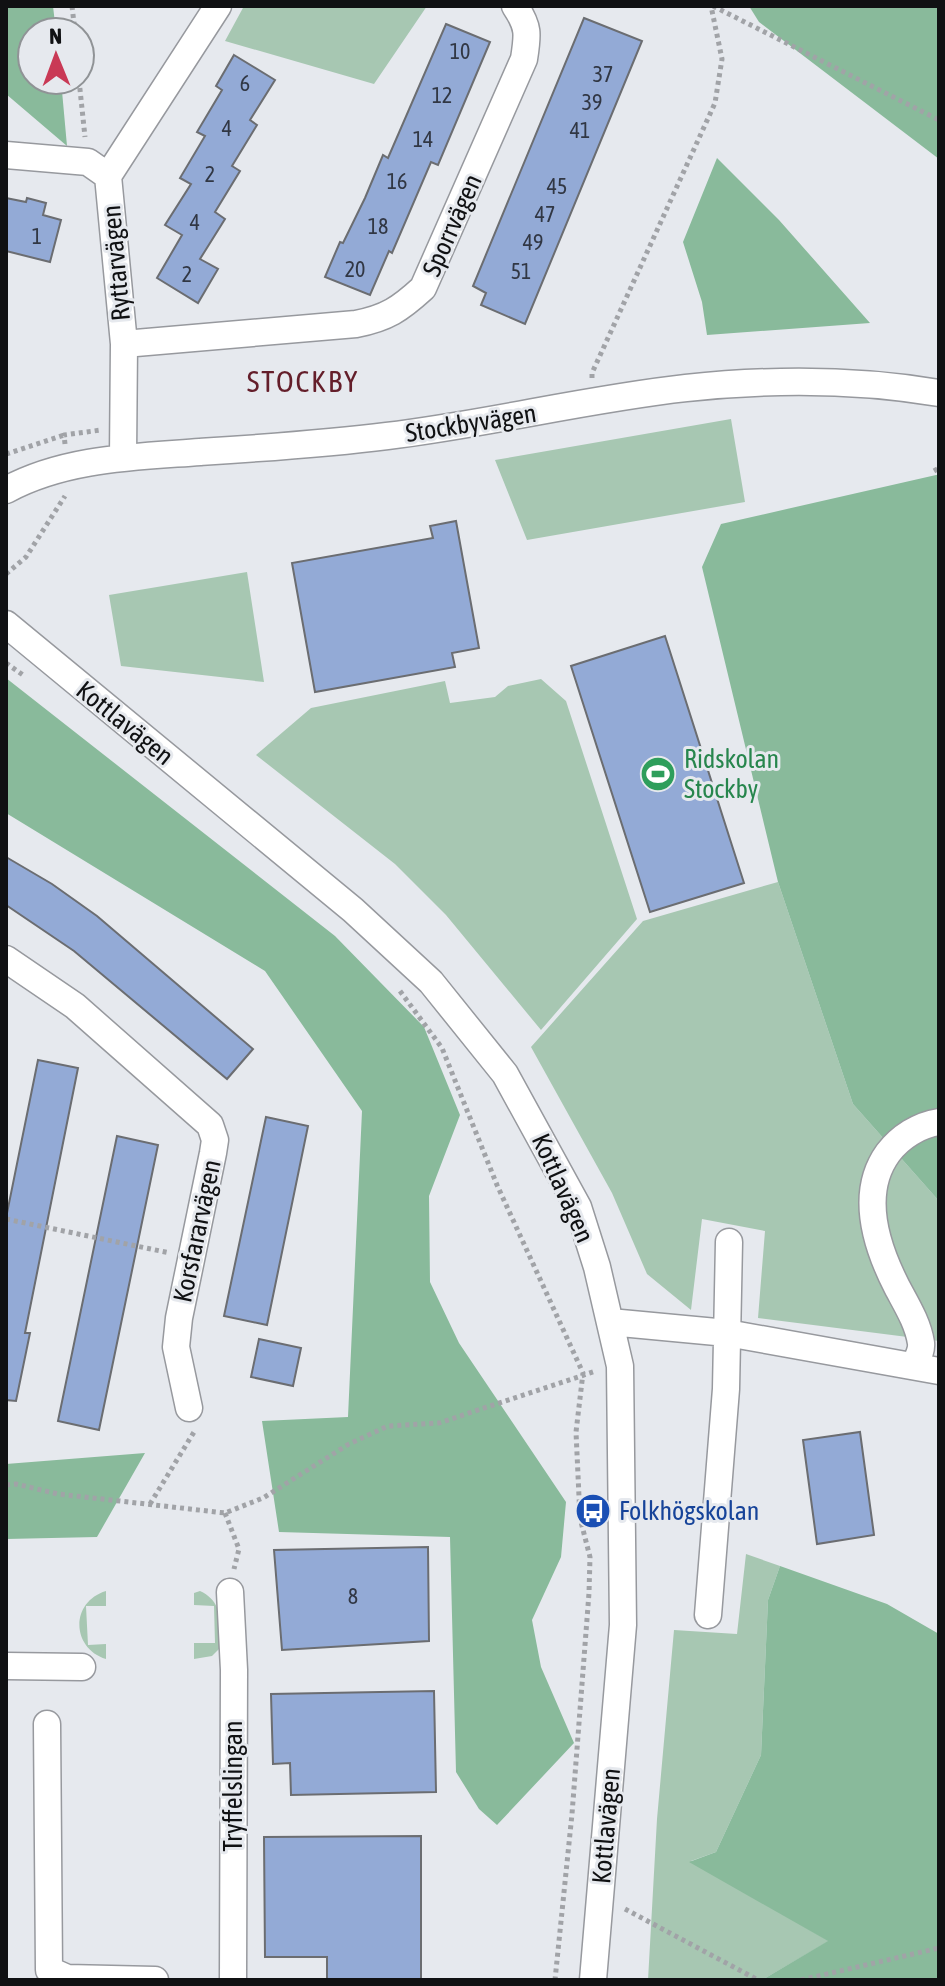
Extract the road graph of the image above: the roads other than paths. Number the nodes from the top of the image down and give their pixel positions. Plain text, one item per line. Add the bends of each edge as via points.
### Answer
1 (218, 6) edge
2 (515, 6) edge
3 (6, 155) edge
4 (98, 169) junction
5 (124, 344) junction
6 (939, 393) edge
7 (123, 457) junction
8 (6, 490) edge
9 (6, 624) edge
10 (6, 959) edge
11 (939, 1122) edge
12 (729, 1242) dead end
13 (610, 1322) junction
14 (727, 1333) junction
15 (926, 1369) edge
16 (189, 1408) road end
17 (230, 1592) road end
18 (708, 1615) dead end
19 (6, 1666) edge
20 (82, 1667) dead end
21 (47, 1724) dead end
22 (155, 1980) edge
23 (233, 1980) edge
24 (593, 1980) edge

1 - 4 street
2 - 5 street, Sporrvägen via 526,23 524,59 437,262 423,288 399,310 356,324
3 - 4 street
4 - 5 street, Ryttarvägen
5 - 7 street, Ryttarvägen
6 - 7 street, Stockbyvägen via 871,384 683,388 386,437
7 - 8 street, Stockbyvägen via 76,464
9 - 13 street, Kottlavägen via 353,910 431,982 505,1074 540,1133 578,1207
10 - 16 street, Korsfararvägen via 75,1006 210,1125 215,1140 176,1347
11 - 15 street via 899,1139 878,1166 872,1197 873,1224 886,1266 914,1322
12 - 14 street
13 - 14 street
13 - 24 street, Kottlavägen via 620,1366 623,1625
14 - 15 street
14 - 18 street
17 - 23 street, Tryffelslingan
19 - 20 street
21 - 22 street via 49,1970 67,1978

